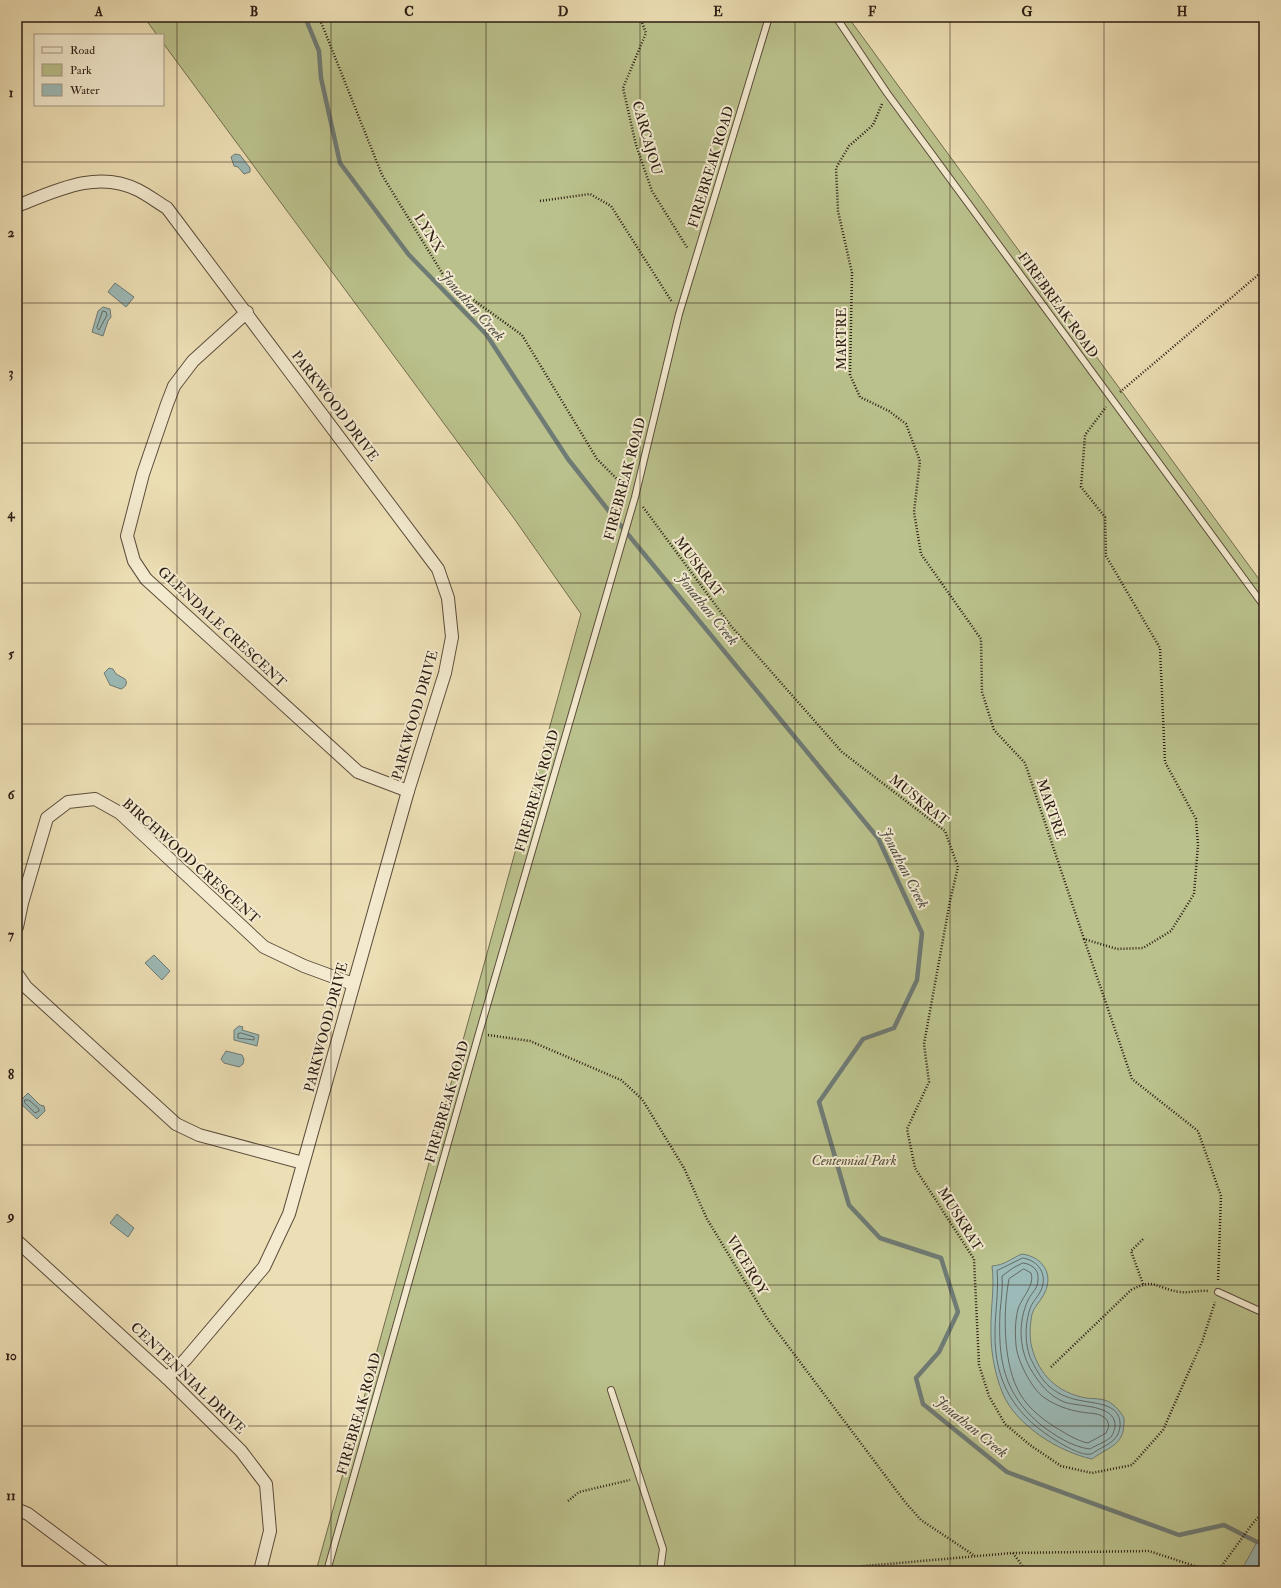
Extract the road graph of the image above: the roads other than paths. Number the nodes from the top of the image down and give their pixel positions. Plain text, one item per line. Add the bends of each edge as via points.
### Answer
1 (769, 17) edge
2 (836, 17) edge
3 (17, 206) edge
4 (247, 312) junction
5 (1264, 606) edge
6 (408, 791) junction
7 (17, 927) edge
8 (17, 974) edge
9 (353, 984) junction
10 (303, 1163) junction
11 (17, 1241) edge
12 (1218, 1292) road end
13 (1264, 1313) edge
14 (168, 1378) junction
15 (611, 1390) dead end
16 (17, 1512) edge
17 (104, 1571) edge
18 (260, 1571) edge
19 (327, 1571) edge
20 (660, 1571) edge

1 - 19 lane, FIREBREAK ROAD via 680,314 635,497
2 - 5 lane, FIREBREAK ROAD via 887,93
3 - 4 street, PARKWOOD DRIVE via 80,182 111,181 137,189 167,208
4 - 6 street, PARKWOOD DRIVE via 438,569 448,598 452,637 445,672
4 - 6 street, GLENDALE CRESCENT via 193,361 174,386 143,474 127,536 134,561 146,579 358,772
6 - 9 street, PARKWOOD DRIVE
7 - 9 street, BIRCHWOOD CRESCENT via 47,818 68,802 95,800 120,813 264,947 304,966
8 - 10 street via 26,988 176,1124 199,1135
9 - 10 street, PARKWOOD DRIVE
10 - 14 street, PARKWOOD DRIVE via 289,1214 264,1267
11 - 14 street, CENTENNIAL DRIVE
12 - 13 lane
14 - 18 street, CENTENNIAL DRIVE via 241,1451 266,1484 270,1531
15 - 20 lane via 663,1549
16 - 17 street via 28,1514

